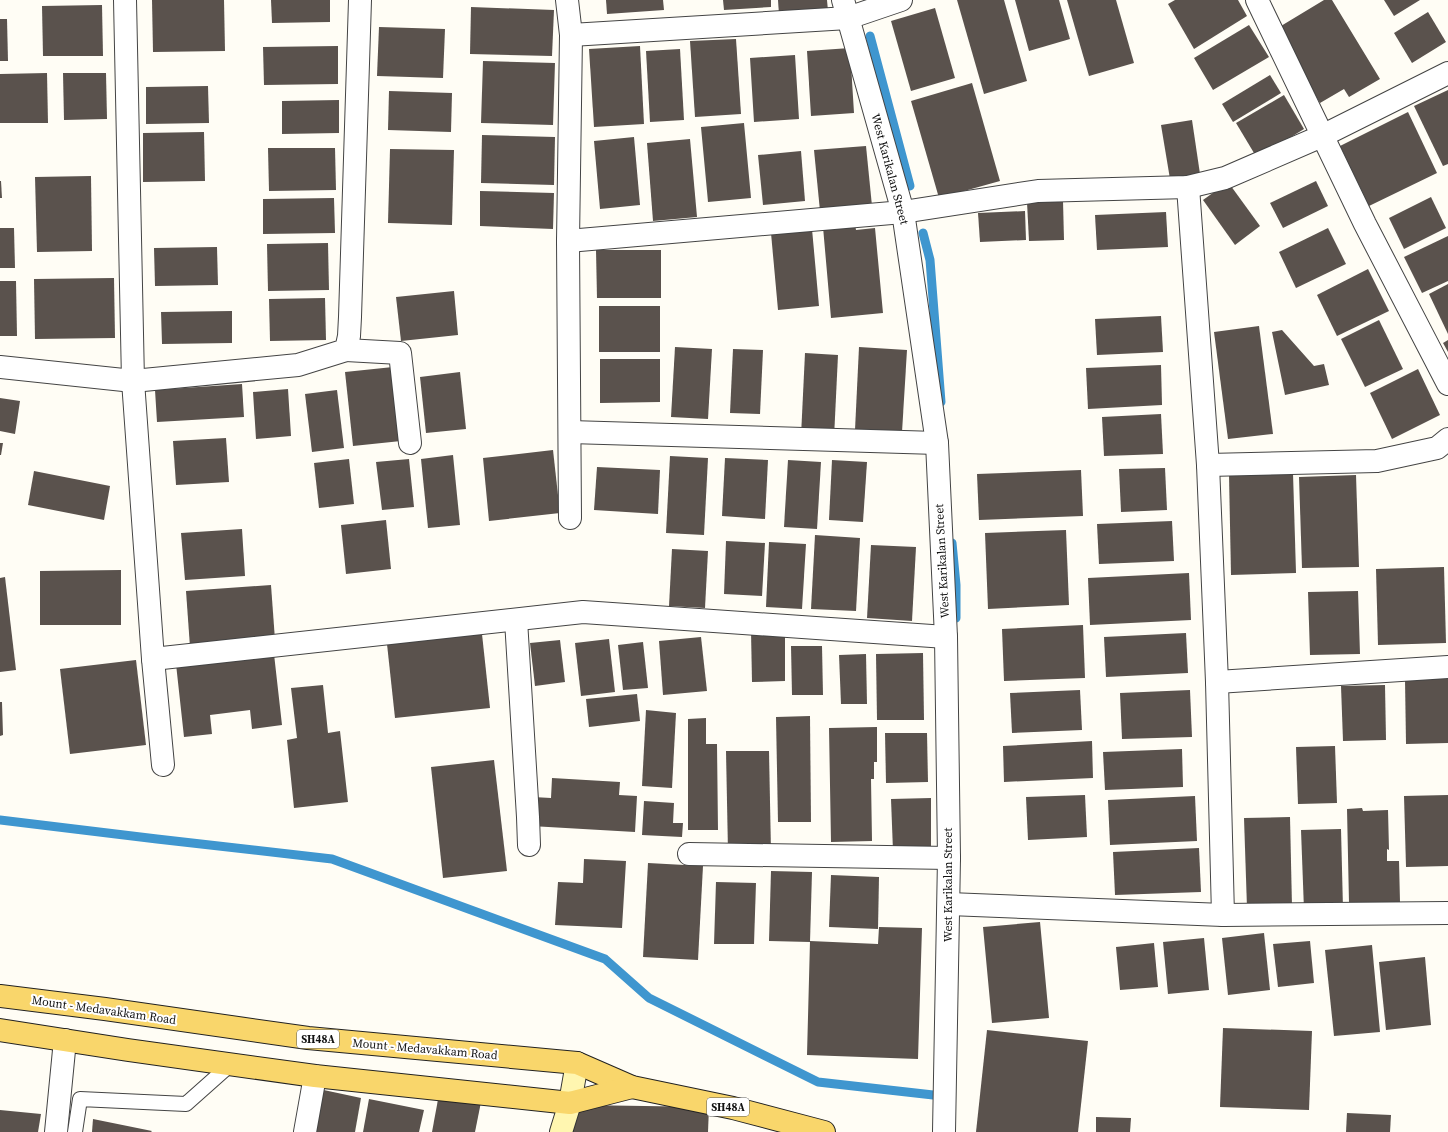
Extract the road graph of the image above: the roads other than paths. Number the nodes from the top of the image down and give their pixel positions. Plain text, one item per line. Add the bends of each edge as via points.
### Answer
1 (125, 0) edge
2 (360, 0) edge
3 (567, 0) edge
4 (901, 0) edge
5 (1257, 0) edge
6 (845, 9) edge
7 (572, 35) junction
8 (1448, 73) edge
9 (1322, 136) junction
10 (1188, 187) junction
11 (903, 212) junction
12 (568, 241) junction
13 (346, 350) junction
14 (0, 367) edge
15 (133, 381) junction
16 (1448, 384) edge
17 (570, 432) junction
18 (1448, 439) edge
19 (410, 442) dead end
20 (937, 443) junction
21 (1208, 465) junction
22 (570, 518) dead end
23 (516, 620) junction
24 (946, 637) junction
25 (152, 659) junction
26 (1448, 667) edge
27 (1217, 682) junction
28 (163, 765) dead end
29 (529, 845) dead end
30 (689, 854) dead end
31 (949, 858) junction
32 (949, 904) junction
33 (1448, 913) edge
34 (1223, 915) junction
35 (0, 996) edge
36 (0, 1030) edge
37 (65, 1040) junction
38 (578, 1063) junction
39 (231, 1064) junction
40 (315, 1076) junction
41 (632, 1087) junction
42 (570, 1103) junction
43 (56, 1132) edge
44 (75, 1132) edge
45 (305, 1132) edge
46 (561, 1132) edge
47 (824, 1132) edge
48 (944, 1132) edge

1 - 15 street
2 - 13 street via 350,317
3 - 7 street
4 - 6 street
5 - 9 street
6 - 7 street
6 - 11 street, West Karikalan Street
7 - 12 street
8 - 9 street
9 - 10 street via 1225,178
9 - 16 street
10 - 11 street via 1038,191
10 - 21 street
11 - 12 street
11 - 20 street, West Karikalan Street
12 - 17 street
13 - 15 street via 298,365
13 - 19 street via 400,353
14 - 15 street
15 - 25 street
17 - 20 street
17 - 22 street
18 - 21 street via 1437,448 1377,461
20 - 24 street, West Karikalan Street
21 - 27 street
23 - 24 street via 583,612
23 - 25 street
23 - 29 street
24 - 31 street, West Karikalan Street
25 - 28 street
26 - 27 street
27 - 34 street
30 - 31 street
31 - 32 street, West Karikalan Street
32 - 34 street
32 - 48 street, West Karikalan Street
33 - 34 street
35 - 38 main road, Mount - Medavakkam Road / SH48A via 308,1038
36 - 37 main road, Mount - Medavakkam Road / SH48A
37 - 39 main road, Mount - Medavakkam Road / SH48A
37 - 43 street
38 - 41 main road, Mount - Medavakkam Road / SH48A
38 - 42 street
39 - 40 main road, Mount - Medavakkam Road / SH48A
39 - 44 lane via 186,1104 80,1099
40 - 42 main road, Mount - Medavakkam Road / SH48A
40 - 45 street
41 - 42 main road, Mount - Medavakkam Road / SH48A
41 - 47 main road, Mount - Medavakkam Road / SH48A via 733,1108
42 - 46 street

